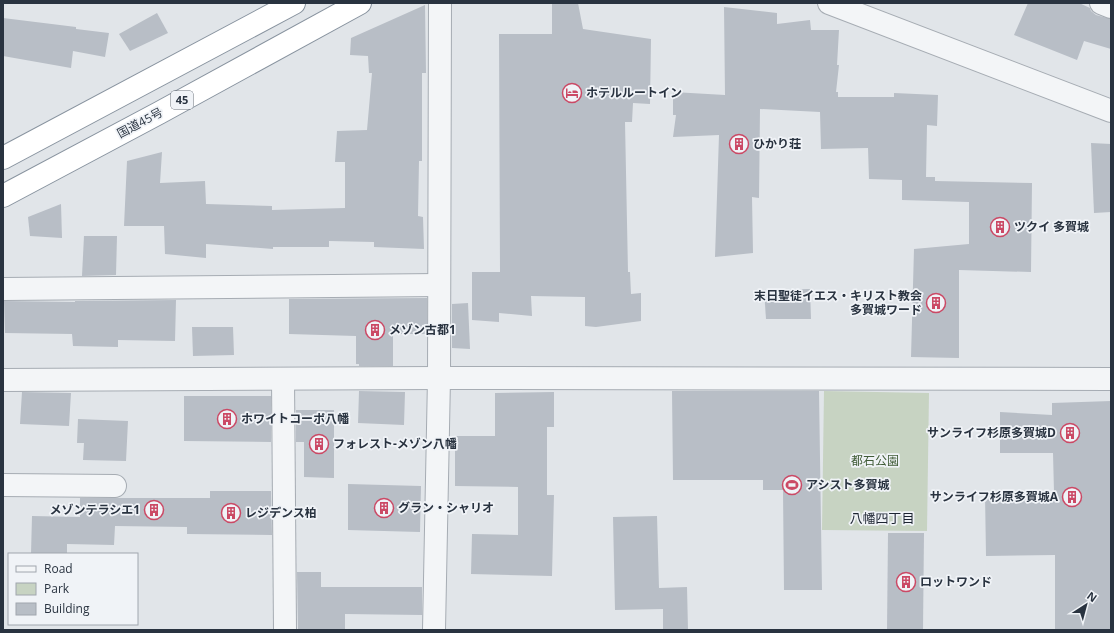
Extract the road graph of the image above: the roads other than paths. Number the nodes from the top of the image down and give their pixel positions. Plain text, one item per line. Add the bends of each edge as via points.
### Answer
1 (294, 3) edge
2 (360, 3) edge
3 (440, 3) edge
4 (1101, 3) edge
5 (837, 4) edge
6 (1111, 7) edge
7 (1111, 111) edge
8 (3, 158) edge
9 (3, 196) edge
10 (439, 285) junction
11 (3, 289) edge
12 (439, 378) junction
13 (283, 379) junction
14 (1111, 379) edge
15 (3, 380) edge
16 (3, 485) edge
17 (115, 486) dead end
18 (285, 630) edge
19 (434, 630) edge

1 - 8 highway
2 - 9 highway, 国道45号 / 45
3 - 10 street
4 - 6 street
5 - 7 street
10 - 11 street
10 - 12 street
12 - 13 street
12 - 14 street
12 - 19 street
13 - 15 street
13 - 18 street
16 - 17 street

